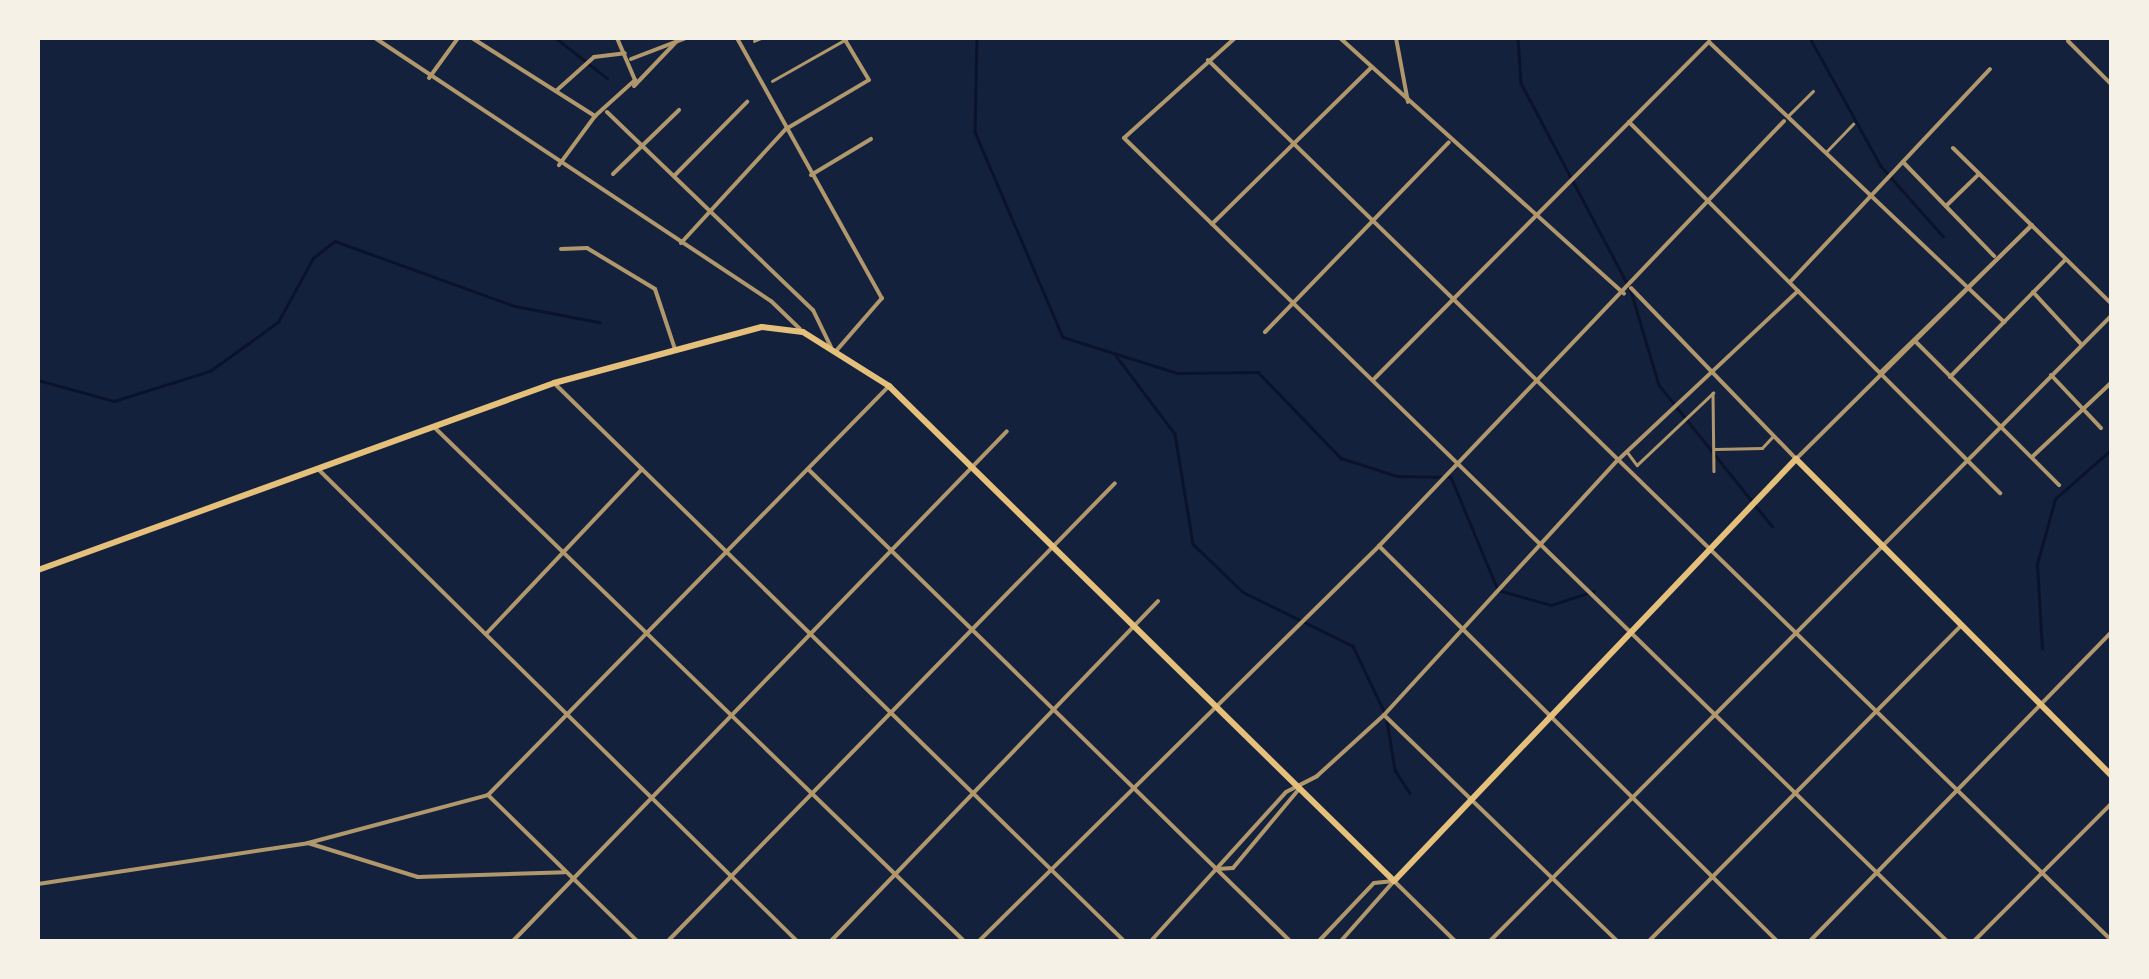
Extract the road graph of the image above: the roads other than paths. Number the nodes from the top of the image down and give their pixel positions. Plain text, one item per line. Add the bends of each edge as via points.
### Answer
1 (375, 38) edge
2 (458, 38) edge
3 (472, 38) edge
4 (618, 38) edge
5 (686, 38) edge
6 (737, 38) edge
7 (761, 38) edge
8 (846, 38) edge
9 (1235, 38) edge
10 (1340, 38) edge
11 (1396, 38) edge
12 (675, 40) edge
13 (754, 41) dead end
14 (2068, 41) dead end
15 (610, 51) junction
16 (625, 53) junction
17 (631, 59) junction
18 (1208, 60) junction
19 (1372, 68) junction
20 (1990, 68) dead end
21 (429, 78) junction
22 (772, 81) dead end
23 (568, 85) junction
24 (2112, 86) edge
25 (631, 90) junction
26 (1814, 91) dead end
27 (555, 92) junction
28 (748, 102) dead end
29 (1408, 102) junction
30 (572, 104) junction
31 (678, 110) dead end
32 (607, 112) junction
33 (595, 116) junction
34 (1784, 121) junction
35 (1629, 122) junction
36 (1852, 124) dead end
37 (786, 130) junction
38 (871, 139) dead end
39 (1292, 142) junction
40 (1449, 142) junction
41 (643, 144) junction
42 (1954, 148) dead end
43 (1825, 154) junction
44 (1903, 162) junction
45 (560, 165) junction
46 (613, 174) dead end
47 (675, 174) junction
48 (1980, 174) junction
49 (811, 176) junction
50 (1874, 193) junction
51 (1710, 203) junction
52 (1946, 206) junction
53 (710, 208) junction
54 (1534, 218) junction
55 (1372, 221) junction
56 (1212, 224) junction
57 (2032, 224) junction
58 (680, 243) junction
59 (561, 248) dead end
60 (1994, 256) junction
61 (2067, 258) junction
62 (1790, 282) junction
63 (1965, 284) junction
64 (1630, 288) junction
65 (1972, 290) junction
66 (1798, 291) junction
67 (2033, 292) junction
68 (1624, 294) junction
69 (1456, 302) junction
70 (1294, 303) junction
71 (2112, 304) edge
72 (2112, 314) edge
73 (2004, 322) junction
74 (804, 332) junction
75 (1265, 332) dead end
76 (1917, 343) junction
77 (2082, 344) junction
78 (675, 348) junction
79 (834, 349) junction
80 (1880, 372) junction
81 (2051, 375) junction
82 (1716, 376) junction
83 (1950, 377) junction
84 (1373, 380) junction
85 (1536, 380) junction
86 (554, 382) junction
87 (2112, 382) edge
88 (889, 386) junction
89 (2083, 409) junction
90 (2000, 426) junction
91 (435, 428) junction
92 (2101, 428) dead end
93 (1007, 431) dead end
94 (1773, 436) junction
95 (1714, 449) junction
96 (1627, 452) junction
97 (1796, 458) junction
98 (2032, 458) junction
99 (1966, 459) junction
100 (1618, 460) junction
101 (1458, 462) junction
102 (808, 468) junction
103 (970, 468) junction
104 (318, 469) junction
105 (642, 469) junction
106 (1714, 470) dead end
107 (1115, 484) dead end
108 (2059, 484) dead end
109 (2000, 493) dead end
110 (1539, 544) junction
111 (1879, 545) junction
112 (1379, 546) junction
113 (1053, 547) junction
114 (724, 549) junction
115 (1710, 549) junction
116 (889, 551) junction
117 (567, 552) junction
118 (38, 570) edge
119 (1158, 601) dead end
120 (1960, 627) junction
121 (1133, 628) junction
122 (1460, 628) junction
123 (973, 629) junction
124 (805, 630) junction
125 (1793, 630) junction
126 (2112, 631) edge
127 (648, 632) junction
128 (1631, 632) junction
129 (486, 634) junction
130 (1214, 708) junction
131 (2039, 708) junction
132 (1054, 710) junction
133 (1714, 710) junction
134 (1876, 711) junction
135 (887, 712) junction
136 (730, 713) junction
137 (567, 714) junction
138 (1384, 715) junction
139 (1552, 716) junction
140 (2112, 776) edge
141 (1136, 789) junction
142 (1298, 789) junction
143 (971, 790) junction
144 (1957, 790) junction
145 (1631, 793) junction
146 (1796, 793) junction
147 (812, 794) junction
148 (649, 795) junction
149 (488, 796) junction
150 (1474, 796) junction
151 (2112, 803) edge
152 (308, 843) junction
153 (1048, 864) junction
154 (1217, 870) junction
155 (565, 872) junction
156 (2040, 872) junction
157 (1555, 874) junction
158 (1716, 874) junction
159 (1876, 875) junction
160 (894, 876) junction
161 (731, 877) junction
162 (571, 878) junction
163 (1394, 881) junction
164 (38, 884) edge
165 (2112, 941) edge
166 (512, 942) edge
167 (638, 942) edge
168 (667, 942) edge
169 (798, 942) edge
170 (830, 942) edge
171 (964, 942) edge
172 (978, 942) edge
173 (1125, 942) edge
174 (1150, 942) edge
175 (1291, 942) edge
176 (1318, 942) edge
177 (1340, 942) edge
178 (1456, 942) edge
179 (1490, 942) edge
180 (1618, 942) edge
181 (1648, 942) edge
182 (1778, 942) edge
183 (1809, 942) edge
184 (1948, 942) edge
185 (1974, 942) edge

1 - 21 street
2 - 21 street
3 - 27 street
4 - 15 street
4 - 16 street
5 - 12 street
6 - 37 street
7 - 13 street
8 - 22 street
8 - 37 street via 869,80
9 - 18 street
10 - 19 street
11 - 29 street
12 - 17 street
12 - 25 street
14 - 24 street
15 - 16 street
15 - 23 street
16 - 17 street
17 - 25 street
18 - 39 street
18 - 56 street via 1124,138
19 - 29 street
19 - 39 street
20 - 44 street
21 - 45 street
23 - 27 street
23 - 30 street
25 - 32 street
26 - 34 street
27 - 30 street
28 - 47 street
29 - 40 street
30 - 33 street
31 - 41 street
32 - 33 street
32 - 41 street
33 - 45 street
34 - 35 street via 1709,42
34 - 43 street
34 - 51 street
35 - 51 street
35 - 54 street
36 - 43 street
37 - 49 street
37 - 53 street
38 - 49 street
39 - 55 street
39 - 56 street
40 - 54 street
40 - 55 street
41 - 46 street
41 - 47 street
42 - 48 street
43 - 50 street
44 - 50 street
44 - 52 street
45 - 58 street
47 - 53 street
48 - 52 street
48 - 57 street
49 - 79 street via 882,298
50 - 62 street
50 - 63 street
51 - 62 street
51 - 64 street
52 - 60 street
53 - 58 street
53 - 79 street via 813,310
54 - 68 street
54 - 69 street
55 - 69 street
55 - 70 street
56 - 70 street
57 - 60 street
57 - 61 street
57 - 65 street
58 - 74 street via 772,300
59 - 78 street via 587,248 655,288
60 - 63 street
61 - 67 street
61 - 71 street
62 - 66 street
63 - 65 street
63 - 80 street
64 - 68 street
64 - 82 street
65 - 73 street
65 - 76 street
66 - 80 street
66 - 82 street
67 - 73 street
67 - 77 street
68 - 85 street
69 - 84 street
69 - 85 street
70 - 75 street
70 - 84 street
72 - 77 street
73 - 83 street
74 - 78 main road via 762,328
74 - 79 main road
76 - 80 street
76 - 83 street
77 - 81 street
78 - 86 main road
79 - 88 main road
80 - 97 street
80 - 99 street
81 - 89 street
81 - 90 street
82 - 94 street
82 - 96 street
83 - 90 street
84 - 101 street
85 - 100 street
85 - 101 street
86 - 91 main road
86 - 105 street
87 - 89 street
88 - 102 street
88 - 103 main road
89 - 92 street
89 - 98 street
90 - 98 street
90 - 99 street
91 - 104 main road
91 - 117 street
93 - 103 street
94 - 95 street via 1762,448
94 - 97 street
95 - 96 street via 1713,393 1637,466
95 - 106 street
96 - 100 street
97 - 111 main road
97 - 115 main road
98 - 108 street
99 - 109 street
99 - 111 street
100 - 110 street
100 - 115 street
101 - 110 street
101 - 112 street
102 - 114 street
102 - 116 street
103 - 113 main road
103 - 116 street
104 - 118 main road
104 - 129 street
105 - 114 street
105 - 117 street
107 - 113 street
110 - 122 street
110 - 128 street
111 - 120 main road
111 - 125 street
112 - 122 street
112 - 130 street
113 - 121 main road
113 - 123 street
114 - 124 street
114 - 127 street
115 - 125 street
115 - 128 main road
116 - 123 street
116 - 124 street
117 - 127 street
117 - 129 street
119 - 121 street
120 - 131 main road
120 - 134 street
121 - 130 main road
121 - 132 street
122 - 138 street
122 - 139 street
123 - 132 street
123 - 135 street
124 - 135 street
124 - 136 street
125 - 133 street
125 - 134 street
126 - 131 street
127 - 136 street
127 - 137 street
128 - 133 street
128 - 139 main road
129 - 137 street
130 - 141 street
130 - 142 main road
131 - 140 main road
131 - 144 street
132 - 141 street
132 - 143 street
133 - 145 street
133 - 146 street
134 - 144 street
134 - 146 street
135 - 143 street
135 - 147 street
136 - 147 street
136 - 148 street
137 - 148 street
137 - 149 street
138 - 142 street
138 - 150 street
139 - 145 street
139 - 150 main road
141 - 153 street
141 - 154 street
142 - 154 street via 1286,792
142 - 154 street via 1233,868
142 - 163 main road
143 - 153 street
143 - 160 street
144 - 156 street
144 - 159 street
145 - 157 street
145 - 158 street
146 - 158 street
146 - 159 street
147 - 160 street
147 - 161 street
148 - 161 street
148 - 162 street
149 - 152 street
149 - 155 street
150 - 157 street
150 - 163 main road
151 - 156 street
152 - 155 street via 418,877
152 - 164 street
153 - 172 street
153 - 173 street
154 - 174 street
154 - 175 street
155 - 162 street
156 - 165 street
156 - 185 street
157 - 179 street
157 - 180 street
158 - 181 street
158 - 182 street
159 - 183 street
159 - 184 street
160 - 170 street
160 - 171 street
161 - 168 street
161 - 169 street
162 - 166 street
162 - 167 street
163 - 176 street via 1374,883
163 - 177 street
163 - 178 street

